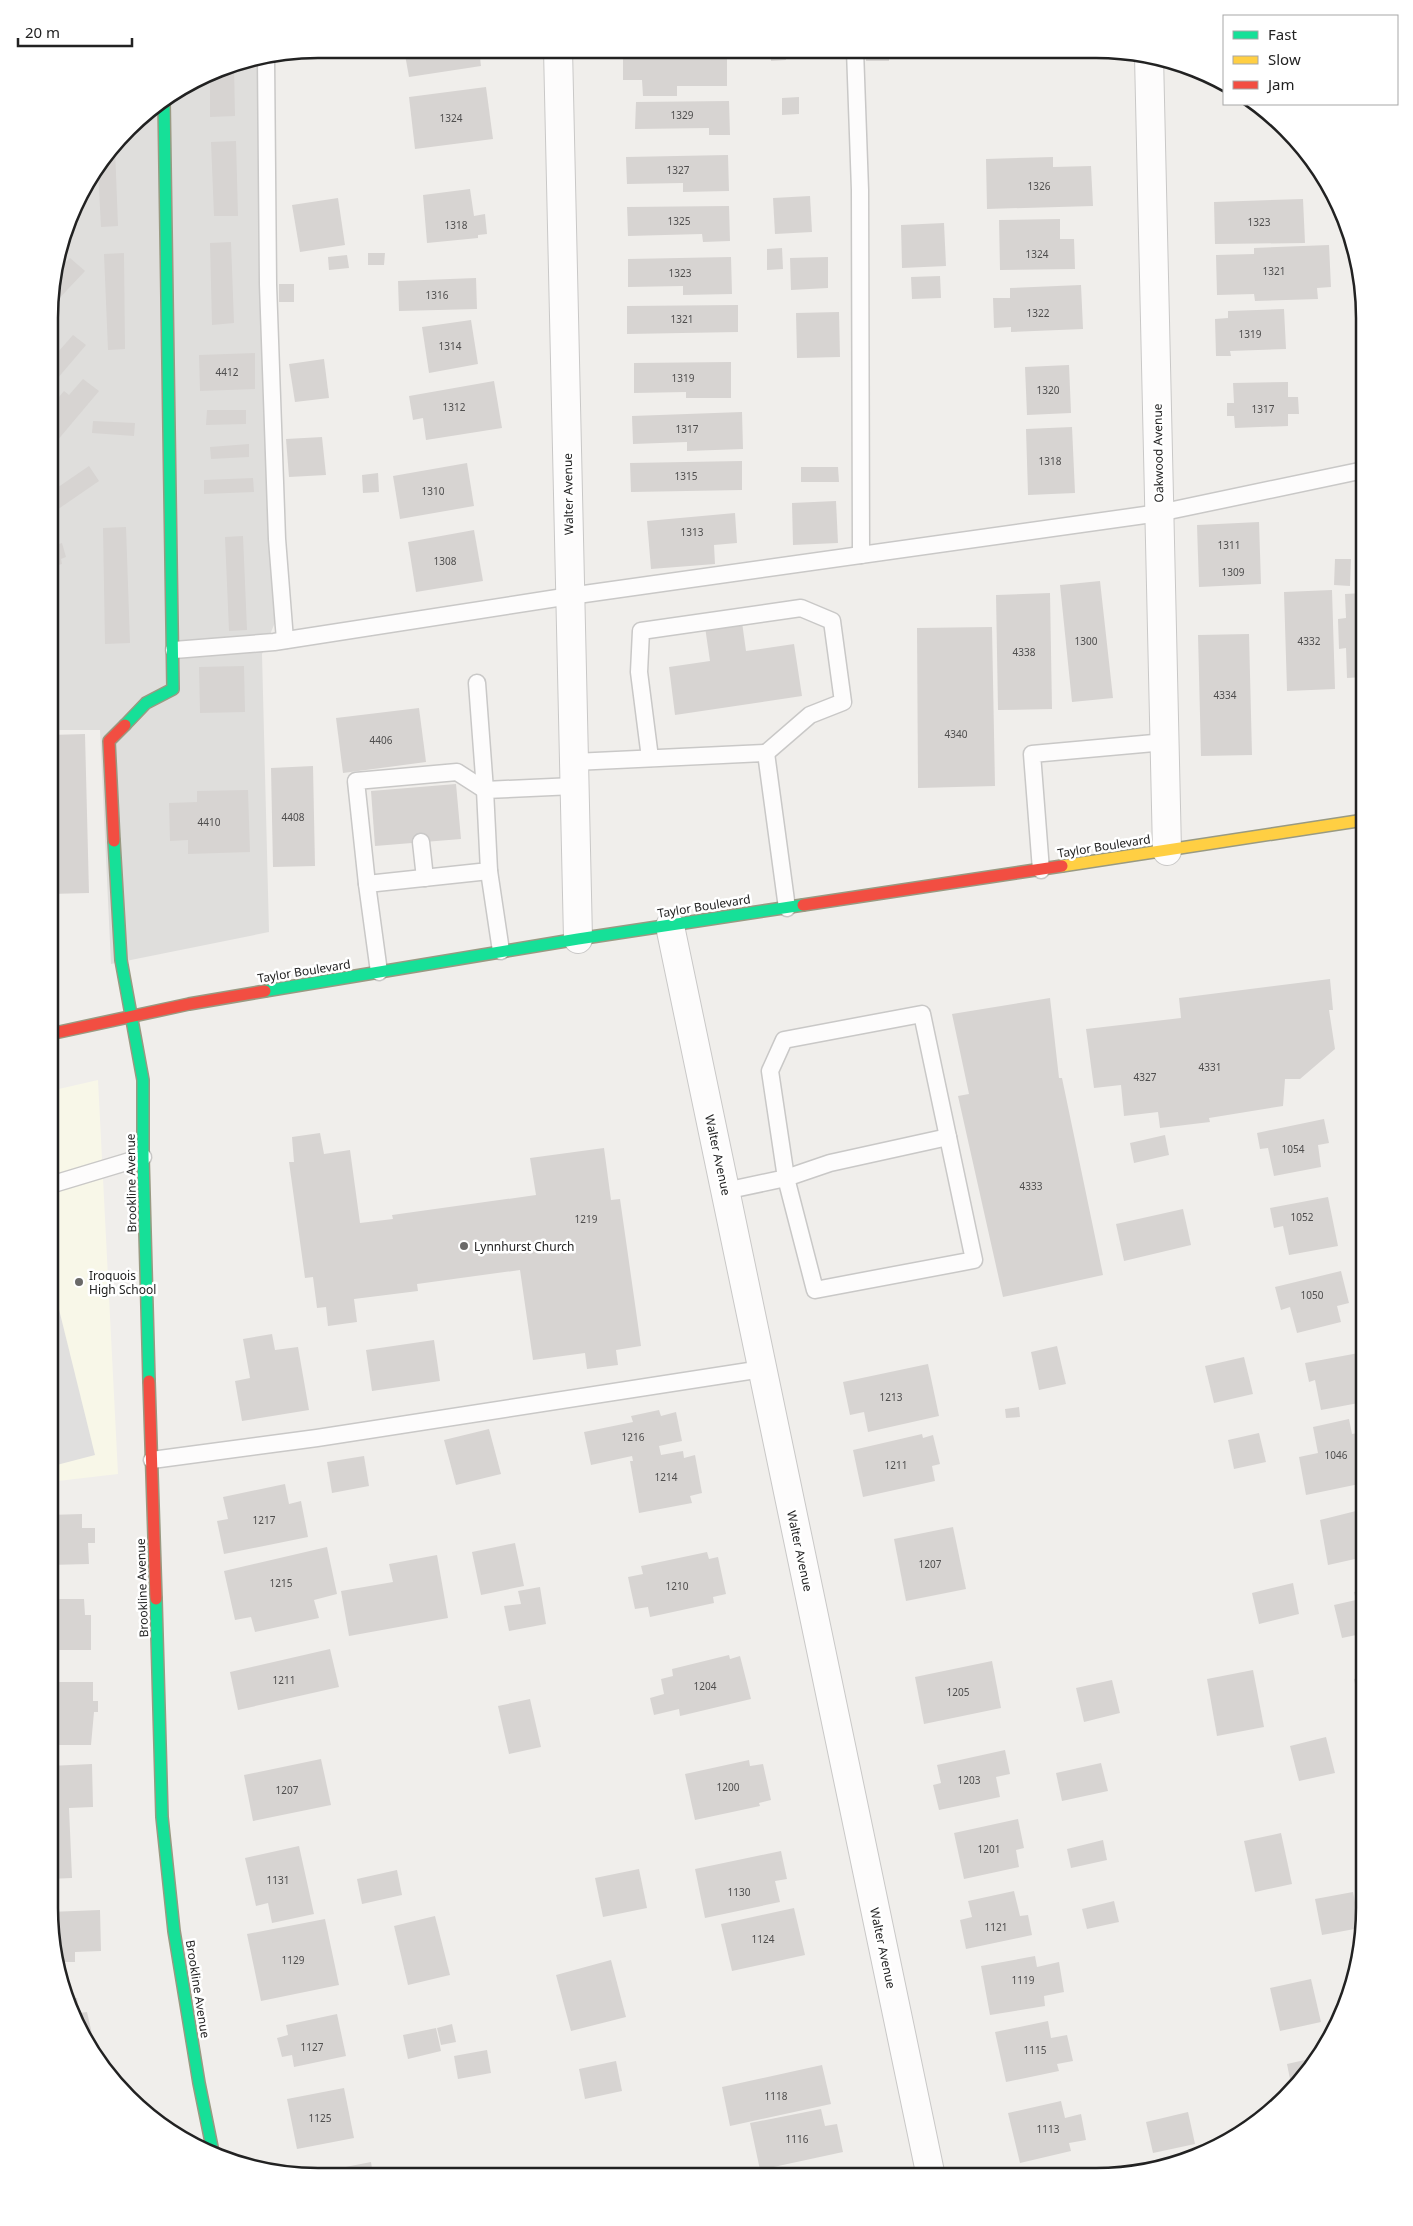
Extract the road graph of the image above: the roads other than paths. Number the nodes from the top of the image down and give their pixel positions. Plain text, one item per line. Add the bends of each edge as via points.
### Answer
1 (558, 58) edge
2 (855, 58) edge
3 (266, 62) edge
4 (1149, 63) edge
5 (164, 107) edge
6 (1356, 472) edge
7 (1159, 513) junction
8 (861, 555) junction
9 (570, 596) junction
10 (285, 640) junction
11 (174, 650) junction
12 (477, 683) dead end
13 (1165, 742) junction
14 (766, 753) junction
15 (650, 758) junction
16 (574, 774) junction
17 (486, 790) junction
18 (1356, 821) edge
19 (421, 842) dead end
20 (1167, 851) junction
21 (1042, 870) junction
22 (490, 871) junction
23 (425, 878) junction
24 (367, 884) junction
25 (787, 908) junction
26 (670, 926) junction
27 (578, 939) junction
28 (501, 951) junction
29 (379, 972) junction
30 (131, 1016) junction
31 (58, 1032) edge
32 (948, 1137) junction
33 (143, 1157) junction
34 (786, 1178) junction
35 (58, 1183) edge
36 (725, 1191) junction
37 (762, 1369) junction
38 (152, 1460) junction
39 (212, 2146) edge
40 (929, 2168) edge

1 - 9 street, Walter Avenue
2 - 8 lane via 860,190
3 - 10 lane via 268,284 275,500
4 - 7 street, Oakwood Avenue
5 - 11 street
6 - 7 lane
7 - 8 lane
7 - 13 street, Oakwood Avenue
8 - 9 lane
9 - 10 lane
9 - 16 street, Walter Avenue
10 - 11 lane
11 - 30 street, Brookline Avenue via 173,689 146,703 109,741 121,960
12 - 17 lane
13 - 20 street, Oakwood Avenue
13 - 21 lane via 1032,754
14 - 15 lane
14 - 15 lane via 810,715 842,702 832,621 801,608 641,631 639,672
14 - 25 lane
15 - 16 lane
16 - 17 lane
16 - 27 street, Walter Avenue
17 - 22 lane
17 - 24 lane via 457,772 415,781 356,781
18 - 20 street, Taylor Boulevard
19 - 23 lane
20 - 21 street, Taylor Boulevard
21 - 25 street, Taylor Boulevard
22 - 23 lane
22 - 28 lane
23 - 24 lane
24 - 29 lane
25 - 26 street, Taylor Boulevard
26 - 27 street, Taylor Boulevard
26 - 36 street, Walter Avenue
27 - 28 street, Taylor Boulevard
28 - 29 street, Taylor Boulevard
29 - 30 street, Taylor Boulevard
30 - 31 street, Taylor Boulevard
30 - 33 street, Brookline Avenue via 143,1080
32 - 34 lane via 830,1163
32 - 34 lane via 974,1260 815,1290
32 - 34 lane via 922,1014 784,1040 770,1071
33 - 35 lane
33 - 38 street, Brookline Avenue
34 - 36 lane
36 - 37 street, Walter Avenue
37 - 38 lane via 317,1438
37 - 40 street, Walter Avenue
38 - 39 street, Brookline Avenue via 162,1817 174,1931

